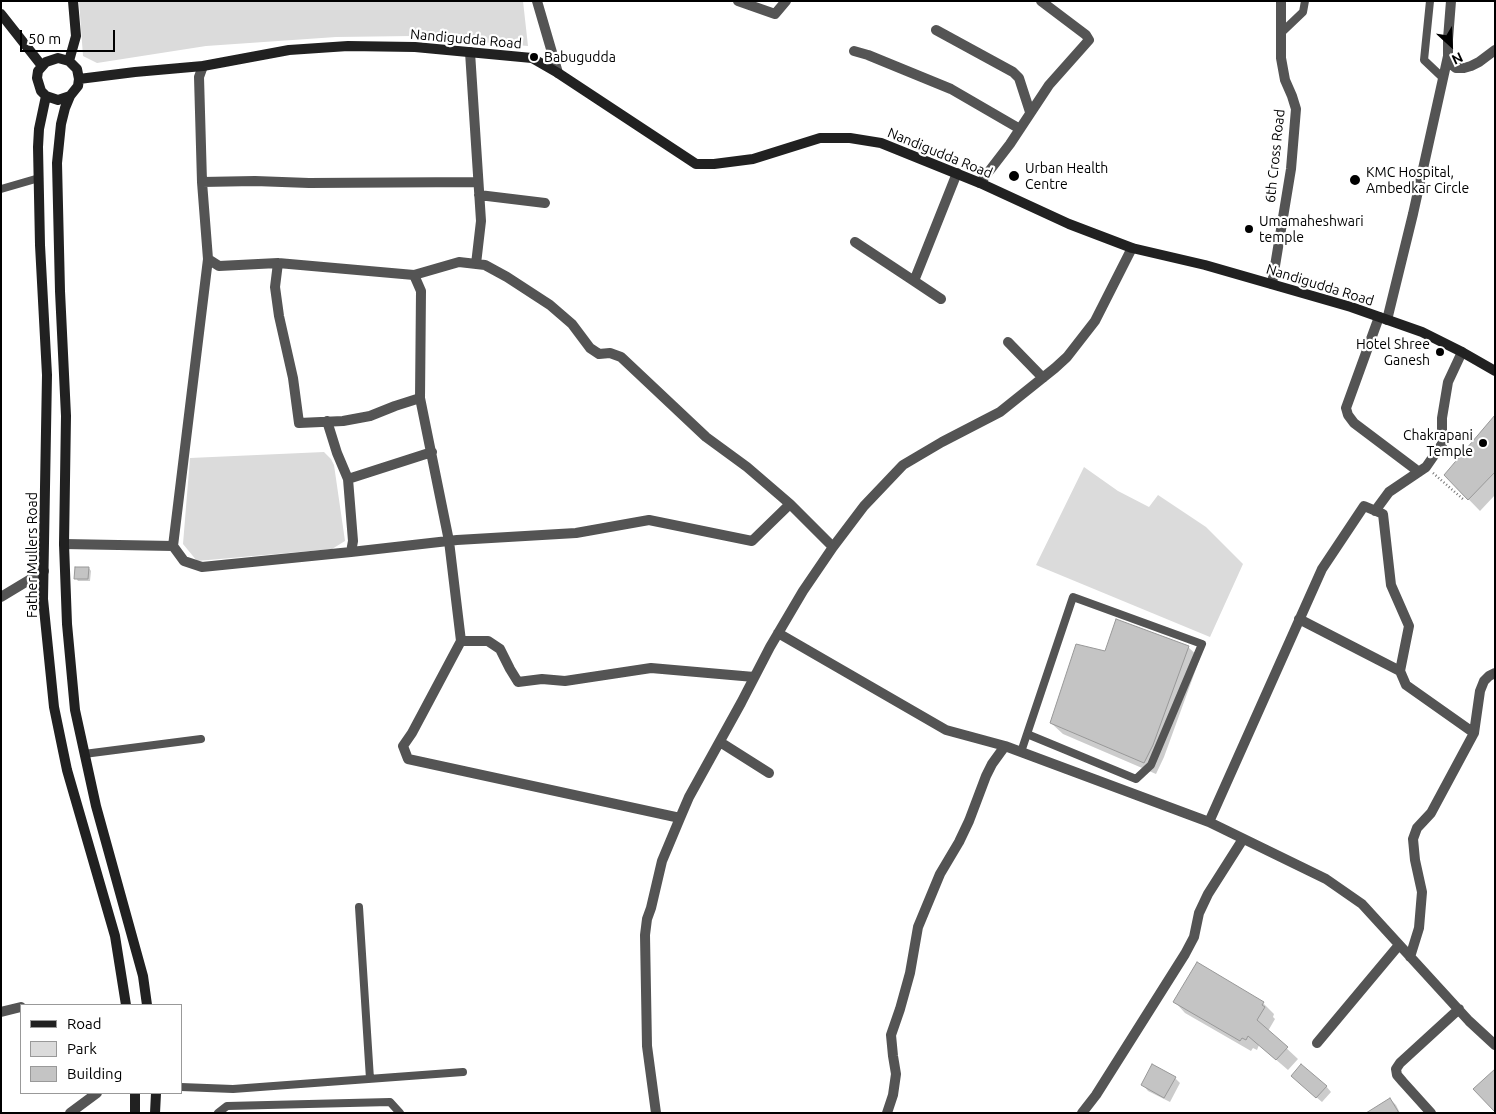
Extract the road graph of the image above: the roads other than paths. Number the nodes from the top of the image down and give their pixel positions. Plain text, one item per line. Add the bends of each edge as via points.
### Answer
1 (73, 1) edge
2 (537, 1) edge
3 (738, 1) edge
4 (786, 1) edge
5 (1041, 1) edge
6 (1281, 1) edge
7 (1305, 1) edge
8 (1430, 1) edge
9 (1451, 1) edge
10 (2, 17) edge
11 (936, 30) dead end
12 (1281, 33) junction
13 (1495, 50) edge
14 (854, 51) dead end
15 (470, 52) junction
16 (69, 61) junction
17 (1447, 61) junction
18 (42, 66) junction
19 (202, 66) junction
20 (558, 73) junction
21 (1443, 78) junction
22 (79, 79) junction
23 (46, 96) junction
24 (70, 96) junction
25 (1030, 112) junction
26 (1020, 129) junction
27 (957, 173) junction
28 (39, 178) junction
29 (202, 182) junction
30 (478, 182) junction
31 (980, 183) junction
32 (1, 189) edge
33 (479, 195) junction
34 (545, 203) dead end
35 (854, 242) dead end
36 (1132, 248) junction
37 (208, 260) junction
38 (278, 263) junction
39 (476, 264) junction
40 (414, 275) junction
41 (914, 281) junction
42 (1272, 284) junction
43 (941, 299) dead end
44 (1383, 318) junction
45 (1008, 342) dead end
46 (1462, 352) junction
47 (1495, 371) edge
48 (1043, 378) junction
49 (420, 398) junction
50 (327, 422) junction
51 (432, 452) junction
52 (1423, 469) junction
53 (348, 479) junction
54 (790, 504) junction
55 (1375, 510) junction
56 (449, 541) junction
57 (64, 544) junction
58 (174, 546) junction
59 (833, 547) junction
60 (351, 552) junction
61 (44, 571) junction
62 (1, 596) edge
63 (1299, 619) junction
64 (778, 633) junction
65 (461, 641) junction
66 (1400, 671) junction
67 (1495, 673) edge
68 (754, 677) junction
69 (1474, 733) junction
70 (1027, 734) junction
71 (202, 738) dead end
72 (720, 742) junction
73 (1004, 746) junction
74 (1020, 752) junction
75 (84, 754) junction
76 (769, 773) dead end
77 (680, 818) junction
78 (1209, 822) junction
79 (1244, 839) junction
80 (359, 907) dead end
81 (1399, 945) junction
82 (1410, 956) junction
83 (126, 1004) edge
84 (147, 1004) edge
85 (20, 1007) edge
86 (1459, 1009) junction
87 (1, 1012) edge
88 (1317, 1043) dead end
89 (1495, 1045) edge
90 (463, 1072) dead end
91 (370, 1079) junction
92 (182, 1087) edge
93 (96, 1094) edge
94 (135, 1094) edge
95 (156, 1094) edge
96 (70, 1113) edge
97 (135, 1113) edge
98 (155, 1113) edge
99 (218, 1113) edge
100 (400, 1113) edge
101 (656, 1113) edge
102 (886, 1113) edge
103 (1082, 1113) edge
104 (1432, 1113) edge

1 - 16 main road via 76,36
2 - 20 street
3 - 4 street via 776,14
5 - 25 street via 1089,40
6 - 12 street, 6th Cross Road
7 - 12 lane via 1303,12
8 - 21 lane via 1424,60
9 - 17 street
10 - 18 main road
11 - 25 street via 1013,72
12 - 42 street, 6th Cross Road via 1284,80 1296,109
13 - 17 street via 1464,68 1456,68
14 - 26 street via 951,89
15 - 19 main road, Nandigudda Road via 348,46 289,50
15 - 20 main road, Nandigudda Road via 532,58
15 - 30 street
16 - 18 main road via 58,58
16 - 22 main road via 77,69
17 - 21 street
18 - 23 main road via 37,78
19 - 22 main road, Nandigudda Road
19 - 29 street via 199,77
20 - 27 main road, Nandigudda Road via 696,164 753,159 820,138 850,138 880,143
21 - 44 street via 1413,214
22 - 24 main road
23 - 24 main road via 58,100
23 - 28 main road, Father Mullers Road via 39,129
24 - 57 main road via 61,124 57,163 66,416
25 - 26 street
26 - 31 street
27 - 31 main road, Nandigudda Road
27 - 41 street
28 - 32 lane
28 - 61 main road, Father Mullers Road via 47,375
29 - 30 street
29 - 37 street
30 - 33 street
31 - 36 main road, Nandigudda Road via 1069,224
33 - 34 street
33 - 39 street via 481,221
35 - 41 street
36 - 42 main road, Nandigudda Road
36 - 48 street via 1095,321 1066,357
37 - 38 street via 219,266
37 - 58 street
38 - 40 street
38 - 50 street via 275,287 299,423
39 - 40 street via 459,262
39 - 54 street via 485,265 550,304 599,354 621,357 706,437
40 - 49 street via 421,291
41 - 43 street
42 - 44 main road, Nandigudda Road
44 - 46 main road, Nandigudda Road via 1422,332
44 - 52 street via 1346,408 1354,423
45 - 48 street
46 - 47 main road, Nandigudda Road
46 - 52 street via 1448,382 1442,418 1442,444
48 - 59 street via 1000,412 903,465 864,506
49 - 50 street via 370,416
49 - 51 street
50 - 53 street
51 - 53 street
51 - 56 street
52 - 55 street via 1389,492
53 - 60 street
54 - 56 street via 752,541 649,520 576,533
54 - 59 street
55 - 63 street via 1364,506 1322,569
55 - 66 street via 1383,514 1391,585 1408,626
56 - 60 street
56 - 65 street
57 - 58 street
57 - 75 main road via 75,710
58 - 60 street via 184,561 202,566
59 - 64 street
61 - 62 street
61 - 83 main road, Father Mullers Road via 54,707 67,770 115,936
63 - 66 street
63 - 78 street
64 - 68 street
64 - 73 street via 946,730
65 - 68 street via 488,641 500,649 518,682 564,681 652,668
65 - 77 street via 403,746 408,759
66 - 69 street via 1406,685
67 - 69 street via 1484,681 1480,691
68 - 72 street
69 - 82 street via 1431,813 1417,828 1413,839 1422,892 1419,928
70 - 70 lane via 1136,779 1151,766 1202,644 1073,596
70 - 74 lane
71 - 75 lane
72 - 76 street
72 - 77 street
73 - 74 street
73 - 102 street via 986,776 972,816 940,874 918,927 910,973 891,1035 896,1074
74 - 78 street
75 - 84 main road via 143,976
77 - 101 street via 662,861 645,930 648,1055
78 - 79 street
79 - 81 street via 1326,879 1362,904
79 - 103 street via 1208,894 1185,954
80 - 91 lane
81 - 82 street
81 - 88 street
82 - 86 street
85 - 87 street
86 - 89 street
86 - 104 street via 1396,1069 1397,1075
90 - 91 lane
91 - 92 lane via 233,1089
93 - 96 street
94 - 97 main road
95 - 98 main road
99 - 100 lane via 227,1106 390,1102

